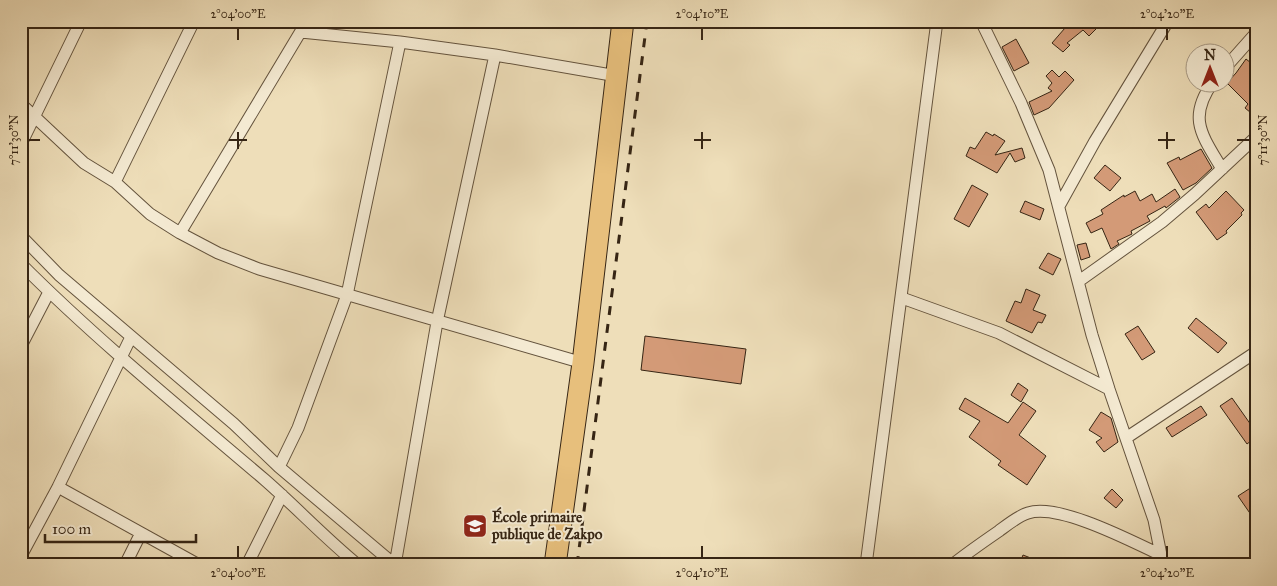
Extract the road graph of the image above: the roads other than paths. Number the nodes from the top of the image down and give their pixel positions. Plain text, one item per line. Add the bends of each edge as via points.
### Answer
1 (81, 21) edge
2 (194, 21) edge
3 (307, 21) edge
4 (623, 21) edge
5 (938, 21) edge
6 (981, 21) edge
7 (1168, 21) edge
8 (301, 32) junction
9 (1256, 33) edge
10 (400, 42) junction
11 (495, 55) junction
12 (1234, 58) edge
13 (617, 76) junction
14 (1206, 92) edge
15 (21, 104) edge
16 (35, 117) junction
17 (1256, 137) edge
18 (21, 144) edge
19 (1222, 168) junction
20 (115, 182) junction
21 (1059, 206) junction
22 (180, 233) junction
23 (21, 236) edge
24 (21, 264) edge
25 (1079, 282) junction
26 (49, 292) junction
27 (347, 295) junction
28 (902, 298) junction
29 (437, 322) junction
30 (131, 337) junction
31 (21, 346) edge
32 (1256, 352) edge
33 (122, 357) junction
34 (583, 364) junction
35 (1109, 389) junction
36 (234, 424) junction
37 (1126, 438) junction
38 (222, 443) junction
39 (279, 467) junction
40 (58, 487) junction
41 (282, 495) junction
42 (141, 533) junction
43 (21, 556) edge
44 (1162, 560) edge
45 (954, 564) edge
46 (125, 565) edge
47 (198, 565) edge
48 (246, 565) edge
49 (358, 565) edge
50 (395, 565) edge
51 (555, 565) edge
52 (866, 565) edge

1 - 16 street
2 - 20 street
3 - 8 street
4 - 13 highway
5 - 28 street
6 - 21 street via 1022,103 1049,170
7 - 21 street
8 - 10 street
8 - 22 street
9 - 12 street
10 - 11 street
10 - 27 street
11 - 13 street
11 - 29 street
13 - 34 highway
14 - 19 street via 1199,113 1200,130
15 - 16 street
16 - 18 street
16 - 20 street via 84,162
17 - 19 street
19 - 25 street via 1162,222
20 - 22 street via 150,214
21 - 25 street
22 - 27 street via 259,269
23 - 30 street via 59,275
24 - 26 street
25 - 35 street
26 - 31 street
26 - 33 street
27 - 29 street
27 - 39 street via 298,428
28 - 35 street via 999,332
28 - 52 street
29 - 34 street
29 - 50 street
30 - 33 street
30 - 36 street
32 - 37 street
33 - 38 street
33 - 40 street
34 - 51 highway
35 - 37 street
36 - 38 street
36 - 39 street
37 - 44 street via 1154,520
38 - 41 street
39 - 50 street
40 - 42 street
40 - 43 street
41 - 48 street
41 - 49 street
42 - 46 street
42 - 47 street
44 - 45 street via 1108,531 1043,510 1027,513 1008,524

